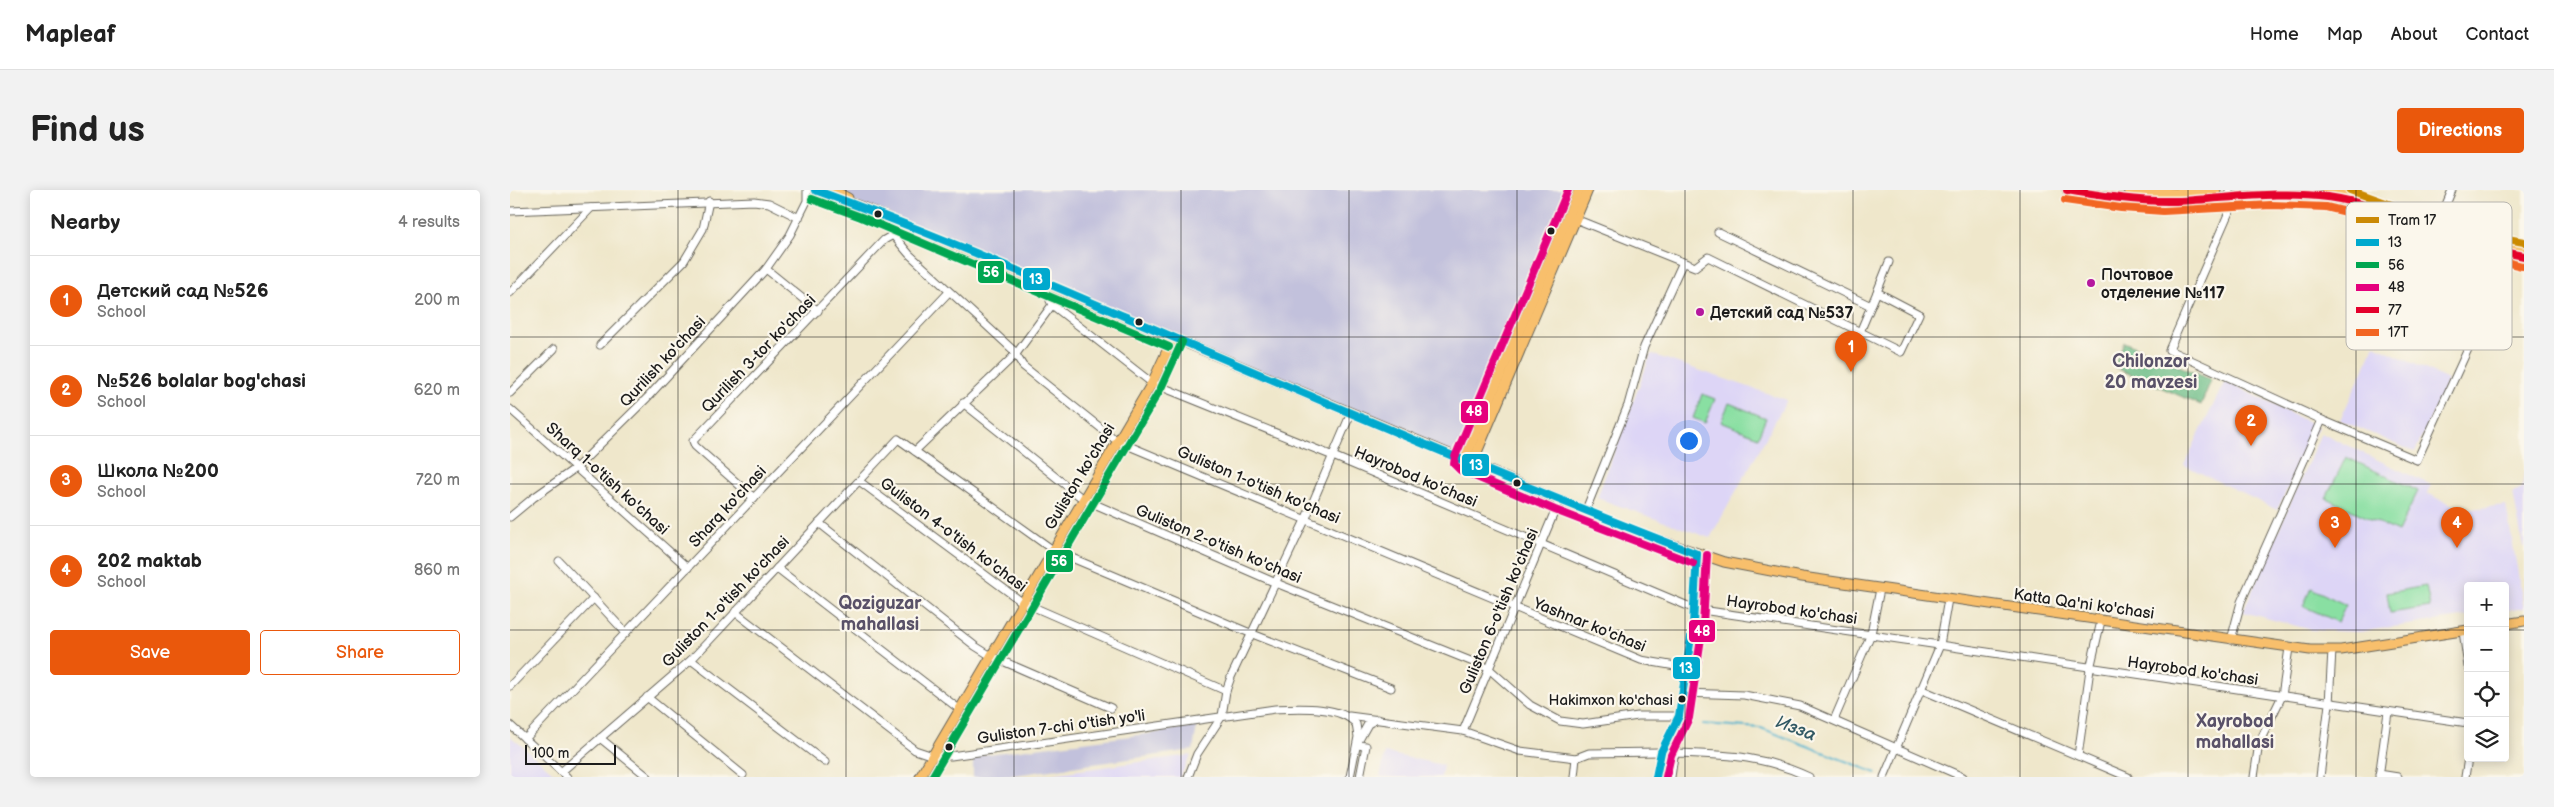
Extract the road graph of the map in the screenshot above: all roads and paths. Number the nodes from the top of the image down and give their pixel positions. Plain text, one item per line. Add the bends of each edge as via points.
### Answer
1 (807, 190) edge
2 (833, 190) edge
3 (1579, 190) edge
4 (1588, 190) edge
5 (2068, 190) edge
6 (2128, 190) edge
7 (2216, 190) edge
8 (2326, 190) edge
9 (2452, 190) edge
10 (817, 191) edge
11 (2229, 193) edge
12 (710, 201) junction
13 (807, 201) junction
14 (2350, 202) edge
15 (2376, 202) edge
16 (2447, 202) edge
17 (591, 208) junction
18 (865, 208) junction
19 (510, 211) edge
20 (799, 218) junction
21 (1572, 218) junction
22 (897, 222) junction
23 (1718, 232) dead end
24 (893, 235) junction
25 (2512, 251) edge
26 (2524, 256) edge
27 (1683, 262) junction
28 (1889, 262) dead end
29 (766, 269) junction
30 (1050, 285) junction
31 (510, 292) edge
32 (949, 292) junction
33 (1877, 292) junction
34 (1052, 305) junction
35 (1871, 306) junction
36 (818, 311) junction
37 (1860, 332) junction
38 (1173, 338) junction
39 (600, 345) dead end
40 (554, 349) dead end
41 (2468, 350) edge
42 (1016, 354) junction
43 (1152, 383) junction
44 (510, 393) edge
45 (963, 404) junction
46 (510, 409) edge
47 (1351, 413) junction
48 (2322, 420) junction
49 (1117, 441) junction
50 (915, 451) junction
51 (1333, 456) junction
52 (1468, 463) junction
53 (577, 467) junction
54 (859, 481) junction
55 (754, 498) junction
56 (1083, 499) junction
57 (1559, 501) junction
58 (1585, 512) junction
59 (510, 517) edge
60 (1306, 518) junction
61 (819, 523) junction
62 (1542, 544) junction
63 (1053, 550) junction
64 (1697, 554) junction
65 (559, 561) dead end
66 (688, 568) junction
67 (777, 568) junction
68 (1276, 583) junction
69 (1880, 589) junction
70 (594, 598) junction
71 (1948, 599) junction
72 (1022, 602) junction
73 (1513, 608) junction
74 (1694, 609) junction
75 (735, 612) junction
76 (2100, 621) junction
77 (2524, 621) edge
78 (2509, 623) edge
79 (2464, 630) edge
80 (626, 633) junction
81 (1250, 633) junction
82 (1871, 634) junction
83 (2231, 640) junction
84 (1940, 644) junction
85 (2288, 648) junction
86 (2332, 650) junction
87 (991, 656) junction
88 (690, 660) junction
89 (1488, 668) junction
90 (1687, 668) junction
91 (2090, 669) junction
92 (510, 686) edge
93 (1391, 688) dead end
94 (1920, 688) junction
95 (1226, 692) junction
96 (1683, 693) junction
97 (2282, 696) junction
98 (647, 697) junction
99 (2329, 704) junction
100 (1111, 708) dead end
101 (959, 709) junction
102 (2388, 712) junction
103 (1222, 716) junction
104 (1346, 716) junction
105 (1679, 716) junction
106 (1382, 719) junction
107 (1834, 720) junction
108 (2464, 722) edge
109 (510, 725) edge
110 (1463, 731) junction
111 (600, 738) junction
112 (526, 739) junction
113 (1356, 745) junction
114 (1897, 747) junction
115 (1661, 752) junction
116 (1674, 753) junction
117 (932, 756) junction
118 (2078, 756) junction
119 (1576, 758) junction
120 (825, 762) dead end
121 (2467, 762) edge
122 (564, 774) edge
123 (742, 774) dead end
124 (2379, 776) edge
125 (648, 777) edge
126 (920, 777) edge
127 (925, 777) edge
128 (1188, 777) edge
129 (1350, 777) edge
130 (1360, 777) edge
131 (1574, 777) edge
132 (1656, 777) edge
133 (1671, 777) edge
134 (1809, 777) edge
135 (1884, 777) edge
136 (1963, 777) edge
137 (2128, 777) edge
138 (2254, 777) edge
139 (2320, 777) edge
140 (2398, 777) edge
141 (2465, 777) edge

1 - 13 street, Qurilish ko'chasi
2 - 18 main road
3 - 21 main road
4 - 21 main road
5 - 11 main road via 2160,201
6 - 7 main road via 2176,193
8 - 15 main road
9 - 16 street
10 - 13 street, Qurilish ko'chasi
10 - 18 main road
11 - 14 main road via 2276,192
11 - 48 street via 2229,212 2169,350
12 - 17 street
12 - 20 street via 766,202
12 - 39 street via 703,230 684,261
13 - 20 street, Qurilish ko'chasi
17 - 19 street
17 - 31 street
18 - 22 main road, Katta Qa'ni ko'chasi
20 - 29 street, Qurilish ko'chasi
21 - 27 street
21 - 52 main road
22 - 24 street
22 - 30 main road, Katta Qa'ni ko'chasi
23 - 35 street
24 - 32 street, Guliston 1-o'tish ko'chasi
24 - 36 street, Qurilish 3-tor ko'chasi via 884,240
25 - 26 main road
27 - 37 street via 1694,267 1708,256
27 - 58 street via 1644,347 1628,405
28 - 33 street
29 - 36 street
29 - 53 street, Qurilish ko'chasi via 648,398
30 - 34 street via 1047,294
30 - 38 main road, Katta Qa'ni ko'chasi
32 - 42 street, Guliston 1-o'tish ko'chasi
32 - 55 street, Sharq ko'chasi
33 - 35 street
33 - 37 street via 1919,314 1901,352
34 - 42 street
34 - 43 street, Hayrobod ko'chasi
35 - 37 street
36 - 55 street, Qurilish 3-tor ko'chasi via 692,443
38 - 43 main road, Guliston ko'chasi
38 - 47 main road, Katta Qa'ni ko'chasi
40 - 44 street
41 - 48 street via 2417,460
42 - 45 street
42 - 49 street, Guliston 1-o'tish ko'chasi via 1024,366
43 - 49 main road, Guliston ko'chasi
43 - 51 street, Hayrobod ko'chasi
45 - 50 street
45 - 56 street, Guliston 2-o'tish ko'chasi
46 - 53 street, Sharq 1-o'tish ko'chasi
47 - 51 street
47 - 52 main road, Katta Qa'ni ko'chasi
48 - 83 street via 2240,602
49 - 56 main road, Guliston ko'chasi
49 - 60 street, Guliston 1-o'tish ko'chasi
50 - 54 street, Guliston 1-o'tish ko'chasi via 898,439
50 - 63 street
51 - 60 street
51 - 62 street, Hayrobod ko'chasi
52 - 57 main road, Katta Qa'ni ko'chasi
53 - 59 street, Qurilish ko'chasi
53 - 66 street, Sharq 1-o'tish ko'chasi
54 - 61 street, Guliston 1-o'tish ko'chasi
54 - 72 street, Guliston 4-o'tish ko'chasi
55 - 66 street, Sharq ko'chasi
56 - 63 main road, Guliston ko'chasi
56 - 68 street, Guliston 2-o'tish ko'chasi
57 - 58 main road, Katta Qa'ni ko'chasi
57 - 62 street, Guliston 6-o'tish ko'chasi
58 - 64 main road, Katta Qa'ni ko'chasi
60 - 68 street
60 - 73 street, Guliston 1-o'tish ko'chasi
61 - 67 street, Guliston 1-o'tish ko'chasi
61 - 87 street
62 - 73 street, Guliston 6-o'tish ko'chasi
62 - 74 street, Hayrobod ko'chasi
63 - 72 main road, Guliston ko'chasi
63 - 81 street
64 - 69 main road, Katta Qa'ni ko'chasi via 1765,570
64 - 74 street
65 - 70 street
66 - 80 street, Sharq ko'chasi
67 - 75 street, Guliston 1-o'tish ko'chasi
67 - 101 street
68 - 81 street
68 - 89 street, Guliston 2-o'tish ko'chasi
69 - 71 main road, Katta Qa'ni ko'chasi
69 - 82 street
70 - 80 street
70 - 92 street
71 - 76 main road, Katta Qa'ni ko'chasi
71 - 84 street
72 - 87 main road, Guliston ko'chasi
72 - 95 street, Guliston 4-o'tish ko'chasi
73 - 89 street, Guliston 6-o'tish ko'chasi
73 - 90 street, Yashnar ko'chasi via 1641,660
74 - 82 street, Hayrobod ko'chasi
74 - 90 street
75 - 88 street, Guliston 1-o'tish ko'chasi
75 - 117 street, Guliston 7-chi o'tish yo'li via 915,750
76 - 83 main road, Katta Qa'ni ko'chasi
76 - 91 street
77 - 78 main road
79 - 86 main road, Katta Qa'ni ko'chasi
80 - 112 street, Sharq ko'chasi
81 - 93 street
81 - 95 street
82 - 84 street, Hayrobod ko'chasi
82 - 107 street
83 - 85 main road, Katta Qa'ni ko'chasi
84 - 91 street, Hayrobod ko'chasi
84 - 94 street
85 - 86 main road, Katta Qa'ni ko'chasi
85 - 97 street
86 - 99 street
87 - 100 street
87 - 101 main road, Guliston ko'chasi
88 - 98 street, Guliston 1-o'tish ko'chasi
88 - 120 street
89 - 105 street, Guliston 2-o'tish ko'chasi via 1530,705 1560,721 1583,724 1638,716
89 - 110 street, Guliston 6-o'tish ko'chasi
90 - 96 street
91 - 97 street, Hayrobod ko'chasi
91 - 118 street
94 - 114 street
94 - 118 street
95 - 103 street
96 - 105 street
96 - 107 street via 1763,698 1800,706
97 - 99 street, Hayrobod ko'chasi
97 - 138 street via 2259,743
98 - 111 street, Guliston 1-o'tish ko'chasi
98 - 123 street
99 - 102 street, Hayrobod ko'chasi
99 - 139 street
101 - 117 main road, Guliston ko'chasi
102 - 108 street, Hayrobod ko'chasi
102 - 124 street
103 - 104 street, Guliston 7-chi o'tish yo'li via 1292,708
103 - 117 street, Guliston 7-chi o'tish yo'li via 951,756
103 - 128 street via 1197,754
104 - 106 street, Guliston 7-chi o'tish yo'li
104 - 113 street via 1357,726
105 - 115 street
105 - 116 street
106 - 110 street, Guliston 7-chi o'tish yo'li
106 - 113 street via 1370,722
107 - 114 street
109 - 112 street
110 - 119 street, Guliston 7-chi o'tish yo'li via 1520,752
111 - 122 street, Guliston 1-o'tish ko'chasi
111 - 125 street
112 - 122 street
113 - 129 street
113 - 130 street via 1366,746
114 - 135 street
114 - 136 street
115 - 119 street, Guliston 7-chi o'tish yo'li via 1590,753
115 - 132 street
116 - 133 street
116 - 134 street via 1750,757 1783,765
117 - 126 main road, Guliston ko'chasi
117 - 127 main road, Guliston ko'chasi
118 - 137 street
119 - 131 street
121 - 141 street
124 - 140 street

